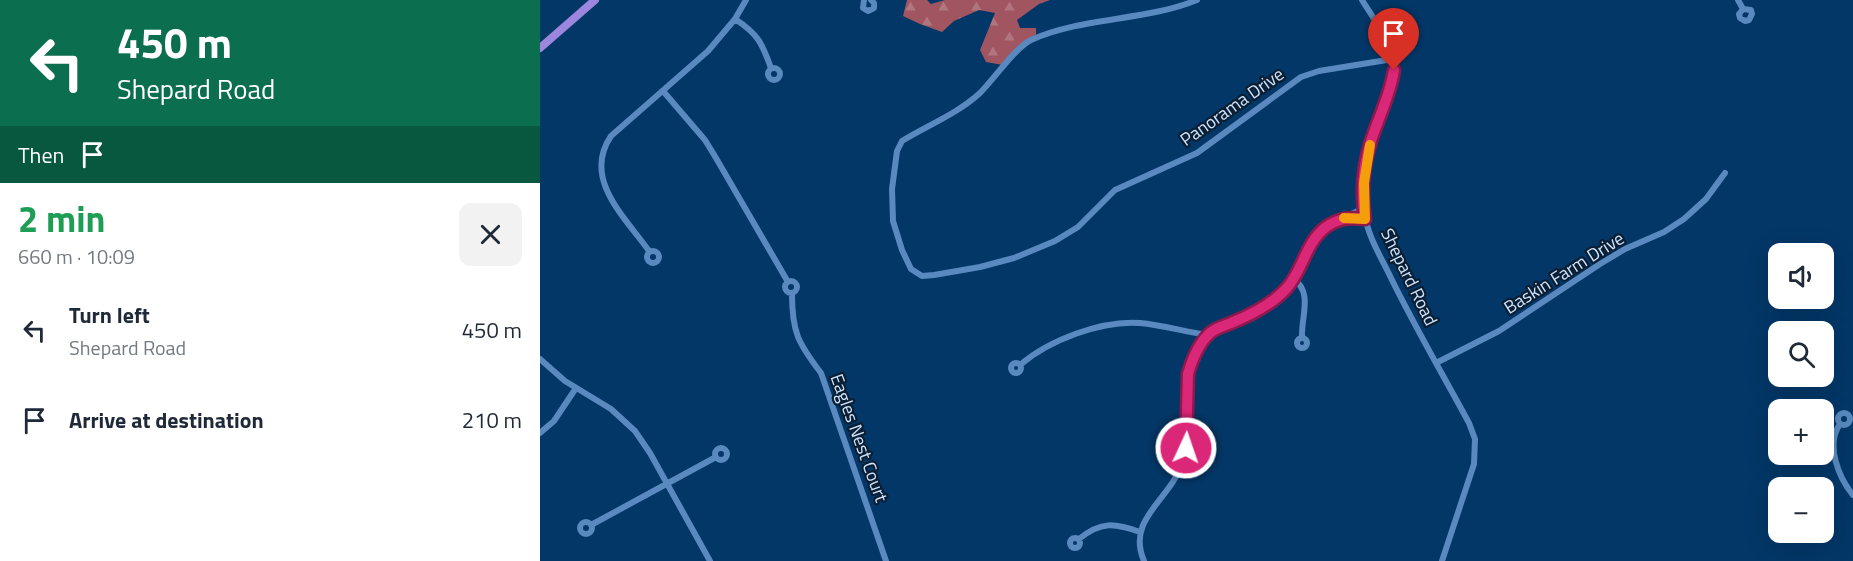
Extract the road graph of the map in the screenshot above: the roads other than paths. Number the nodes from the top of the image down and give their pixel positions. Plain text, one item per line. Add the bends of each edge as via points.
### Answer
1 (595, 0) edge
2 (746, 0) edge
3 (864, 0) edge
4 (871, 0) edge
5 (1197, 0) edge
6 (1362, 0) edge
7 (1738, 0) edge
8 (1743, 9) dead end
9 (735, 19) junction
10 (540, 48) edge
11 (1393, 58) junction
12 (771, 68) dead end
13 (663, 91) junction
14 (1725, 173) dead end
15 (1364, 208) junction
16 (1347, 217) junction
17 (1365, 219) junction
18 (649, 251) dead end
19 (1294, 279) junction
20 (1208, 335) junction
21 (1302, 338) dead end
22 (540, 359) edge
23 (1436, 363) junction
24 (1020, 365) dead end
25 (576, 387) junction
26 (1840, 424) dead end
27 (540, 433) edge
28 (716, 457) dead end
29 (667, 483) junction
30 (1853, 495) edge
31 (591, 525) dead end
32 (1140, 532) junction
33 (1080, 539) dead end
34 (710, 561) edge
35 (886, 561) edge
36 (1144, 561) edge
37 (1442, 561) edge

1 - 10 main road
2 - 9 street
3 - 4 street via 862,7 867,11 874,8
5 - 11 street, Panorama Drive via 1085,24 1030,41 964,106 902,141 897,151 892,212 898,241 915,272 922,276 980,267 1036,250 1078,227 1115,190 1197,153 1301,77
6 - 11 street, Shepard Road
7 - 8 street
9 - 12 street via 759,39
9 - 13 street via 708,51
11 - 15 street, Shepard Road via 1389,96 1366,161
13 - 18 street via 611,136 600,163 608,193
13 - 35 street, Eagles Nest Court via 705,140 788,282 797,286 792,294 796,337 821,374
14 - 23 street, Baskin Farm Drive via 1706,200 1684,219 1600,264 1499,332
15 - 16 street
15 - 17 street, Shepard Road
16 - 17 street
16 - 19 street via 1333,222 1314,239
17 - 23 street, Shepard Road
19 - 20 street via 1270,303
19 - 21 street via 1305,292
20 - 24 street via 1138,323 1111,324 1063,339
20 - 32 street via 1188,374 1188,433 1182,463 1171,487
22 - 25 street
23 - 37 street, Shepard Road via 1469,423 1476,452
25 - 27 street via 554,421
25 - 29 street via 630,426
26 - 30 street via 1835,434 1835,460
28 - 29 street
29 - 31 street
29 - 34 street
32 - 33 street via 1109,525
32 - 36 street

